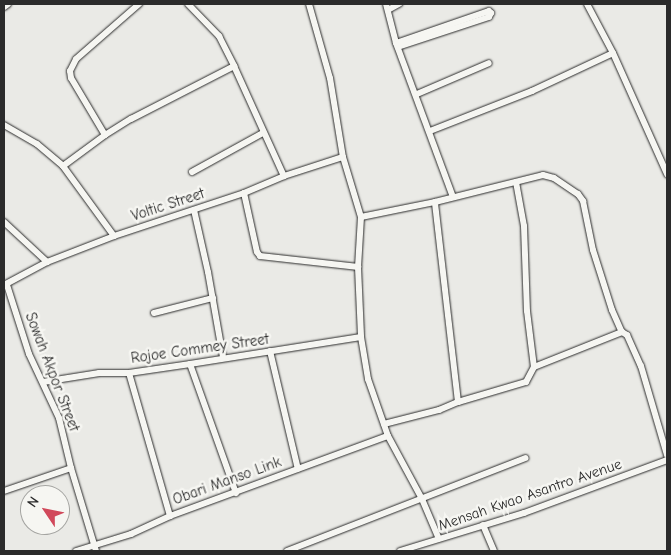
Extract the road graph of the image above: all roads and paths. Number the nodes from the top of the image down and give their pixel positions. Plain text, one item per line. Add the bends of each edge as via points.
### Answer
1 (8, 4) edge
2 (139, 4) edge
3 (188, 4) edge
4 (309, 4) edge
5 (399, 4) edge
6 (588, 4) edge
7 (4, 7) edge
8 (387, 7) edge
9 (456, 26) dead end
10 (397, 45) junction
11 (613, 53) junction
12 (488, 63) dead end
13 (234, 66) junction
14 (417, 94) junction
15 (4, 125) edge
16 (430, 131) junction
17 (263, 133) junction
18 (105, 134) junction
19 (343, 157) junction
20 (63, 166) junction
21 (192, 172) dead end
22 (667, 174) edge
23 (284, 176) junction
24 (516, 182) junction
25 (244, 193) junction
26 (453, 197) junction
27 (435, 202) junction
28 (194, 210) junction
29 (361, 217) junction
30 (4, 222) edge
31 (114, 236) junction
32 (47, 262) junction
33 (358, 267) junction
34 (5, 285) edge
35 (213, 298) junction
36 (154, 313) dead end
37 (622, 332) junction
38 (361, 337) junction
39 (270, 351) junction
40 (223, 357) junction
41 (190, 364) junction
42 (534, 367) junction
43 (129, 373) junction
44 (43, 382) junction
45 (458, 402) junction
46 (384, 424) junction
47 (388, 436) junction
48 (667, 455) edge
49 (525, 458) dead end
50 (667, 460) edge
51 (71, 468) junction
52 (298, 469) junction
53 (4, 491) edge
54 (236, 493) junction
55 (422, 499) junction
56 (170, 516) junction
57 (483, 525) junction
58 (439, 538) junction
59 (95, 548) edge
60 (76, 551) edge
61 (287, 551) edge
62 (400, 551) edge
63 (494, 551) edge

1 - 7 street
2 - 18 street via 72,64 71,78
3 - 13 street via 219,36
4 - 19 street via 330,78
5 - 8 street
6 - 11 street
8 - 10 street
9 - 10 street
10 - 14 street
11 - 16 street via 532,91
11 - 22 street
12 - 14 street
13 - 17 street
13 - 18 street
14 - 16 street
15 - 20 street via 37,144
16 - 26 street
17 - 21 street
17 - 23 street
18 - 20 street
19 - 23 street, Voltic Street
19 - 29 street
20 - 31 street
23 - 25 street, Voltic Street
24 - 26 street
24 - 37 street via 543,176 554,178 583,201 593,250
24 - 42 street via 524,226 527,311
25 - 28 street, Voltic Street
25 - 33 street via 260,256
26 - 27 street
27 - 29 street
27 - 45 street
28 - 31 street, Voltic Street
28 - 35 street
29 - 33 street
30 - 32 street
31 - 32 street, Voltic Street
32 - 34 street, Voltic Street
33 - 38 street
34 - 44 street, Sowah Akpor Street via 29,354
35 - 36 street
35 - 40 street
37 - 42 street
37 - 48 street via 627,335 641,366
38 - 39 street, Rojoe Commey Street
38 - 46 street via 368,379
39 - 40 street, Rojoe Commey Street
39 - 52 street
40 - 41 street, Rojoe Commey Street
41 - 43 street, Rojoe Commey Street
41 - 54 street
42 - 45 street via 526,382
43 - 44 street, Rojoe Commey Street via 99,373
43 - 56 street
44 - 51 street, Sowah Akpor Street via 59,418
45 - 46 street via 440,410
46 - 47 street
47 - 52 street, Obari Manso Link
47 - 55 street
49 - 55 street
50 - 57 street, Mensah Kwao Asantro Avenue
51 - 53 street
51 - 59 street, Sowah Akpor Street
52 - 54 street, Obari Manso Link
54 - 56 street, Obari Manso Link
55 - 58 street
55 - 61 street
56 - 59 street, Obari Manso Link
57 - 58 street, Mensah Kwao Asantro Avenue
57 - 63 street
58 - 62 street, Mensah Kwao Asantro Avenue
59 - 60 street, Obari Manso Link

